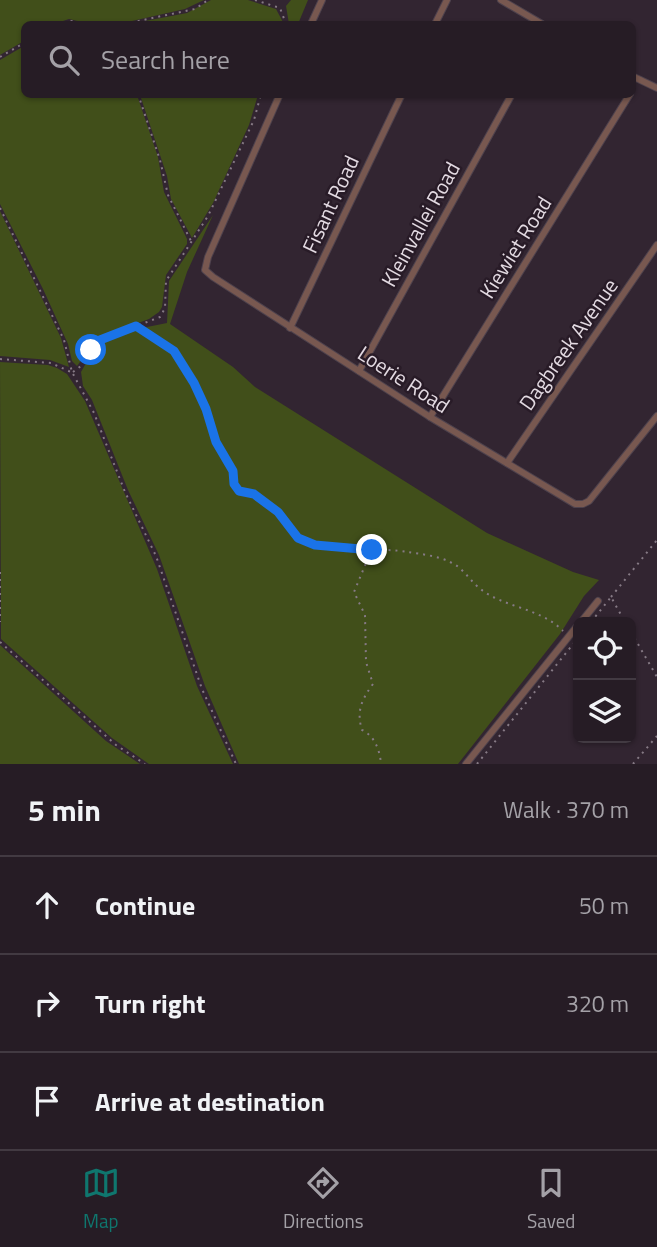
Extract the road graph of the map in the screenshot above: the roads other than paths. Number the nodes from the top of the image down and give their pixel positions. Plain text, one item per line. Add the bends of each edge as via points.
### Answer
1 (322, 0) edge
2 (447, 0) edge
3 (501, 0) edge
4 (312, 21) edge
5 (436, 21) edge
6 (537, 21) edge
7 (636, 78) edge
8 (640, 80) junction
9 (636, 86) edge
10 (657, 88) edge
11 (278, 98) edge
12 (400, 98) edge
13 (510, 98) edge
14 (628, 98) edge
15 (657, 245) edge
16 (290, 328) junction
17 (359, 371) junction
18 (657, 416) edge
19 (430, 417) junction
20 (507, 463) junction
21 (598, 601) dead end
22 (585, 617) edge
23 (573, 631) edge
24 (466, 764) edge

1 - 4 street
2 - 5 street
3 - 6 street
7 - 8 street
8 - 9 street, Kiewiet Road
8 - 10 street
11 - 16 street, Loerie Road via 205,270
12 - 16 street, Fisant Road
13 - 17 street, Kleinvallei Road
14 - 19 street, Kiewiet Road
15 - 20 street, Dagbreek Avenue
16 - 17 street, Loerie Road
17 - 19 street, Loerie Road
18 - 20 street, Loerie Road via 583,504 575,504
19 - 20 street, Loerie Road
21 - 22 street
23 - 24 street

